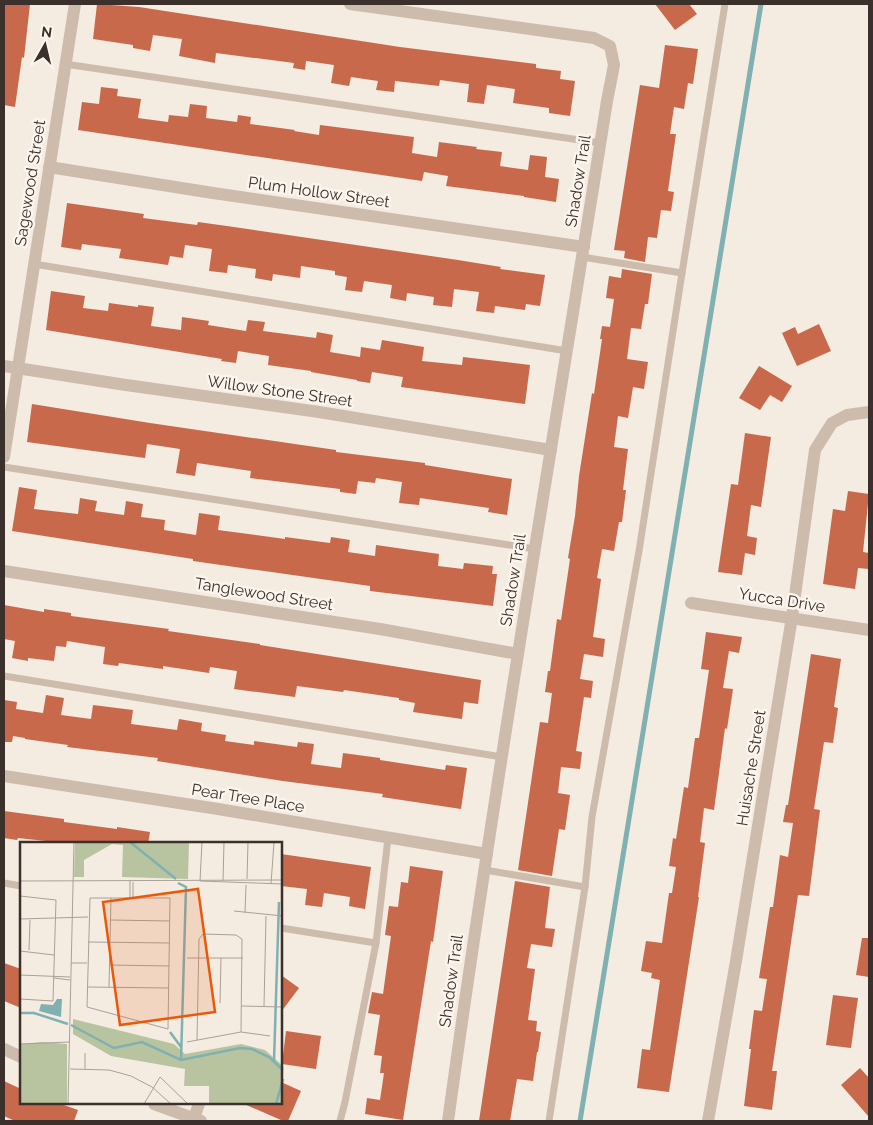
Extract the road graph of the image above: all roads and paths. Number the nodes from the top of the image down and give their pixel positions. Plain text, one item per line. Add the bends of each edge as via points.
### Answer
1 (75, 4) edge
2 (350, 4) edge
3 (725, 4) edge
4 (65, 64) junction
5 (600, 143) junction
6 (49, 167) junction
7 (583, 252) junction
8 (34, 264) junction
9 (682, 273) junction
10 (567, 351) junction
11 (4, 366) edge
12 (18, 368) junction
13 (869, 412) edge
14 (5, 438) edge
15 (551, 450) junction
16 (4, 457) edge
17 (4, 466) edge
18 (535, 549) junction
19 (4, 571) edge
20 (690, 603) dead end
21 (792, 617) junction
22 (869, 630) edge
23 (518, 654) junction
24 (4, 676) edge
25 (502, 757) junction
26 (4, 776) edge
27 (388, 838) junction
28 (487, 854) junction
29 (485, 870) junction
30 (4, 883) edge
31 (20, 886) edge
32 (585, 887) junction
33 (282, 928) edge
34 (376, 943) junction
35 (4, 1049) edge
36 (20, 1057) edge
37 (157, 1105) edge
38 (198, 1105) edge
39 (198, 1120) edge
40 (340, 1121) edge
41 (448, 1121) edge
42 (548, 1121) edge
43 (708, 1121) edge

1 - 4 street, Sagewood Street
2 - 5 street, Shadow Trail via 594,38 610,46 614,65
3 - 9 lane
4 - 5 lane
4 - 6 street, Sagewood Street
5 - 7 street, Shadow Trail
6 - 7 street, Plum Hollow Street
6 - 8 street, Sagewood Street
7 - 9 lane
7 - 10 street, Shadow Trail
8 - 10 lane
8 - 12 street, Sagewood Street
9 - 32 lane via 639,552 592,817
10 - 15 street, Shadow Trail
11 - 12 street, Willow Stone Street
12 - 14 street, Sagewood Street
12 - 15 street, Willow Stone Street
13 - 21 street, Huisache Street via 847,415 832,423 815,450
14 - 16 street, Sagewood Street
15 - 18 street, Shadow Trail
17 - 18 lane
18 - 23 street, Shadow Trail
19 - 23 street, Tanglewood Street via 380,629
20 - 21 street, Yucca Drive
21 - 22 street, Yucca Drive
21 - 43 street, Huisache Street
23 - 25 street, Shadow Trail
24 - 25 lane
25 - 28 street, Shadow Trail
26 - 27 street, Pear Tree Place
27 - 28 street, Pear Tree Place
27 - 34 lane
28 - 29 street, Shadow Trail
29 - 32 lane
29 - 41 street, Shadow Trail
30 - 31 lane
32 - 42 lane
33 - 34 lane
34 - 40 lane
35 - 36 street
37 - 39 street
38 - 39 street

